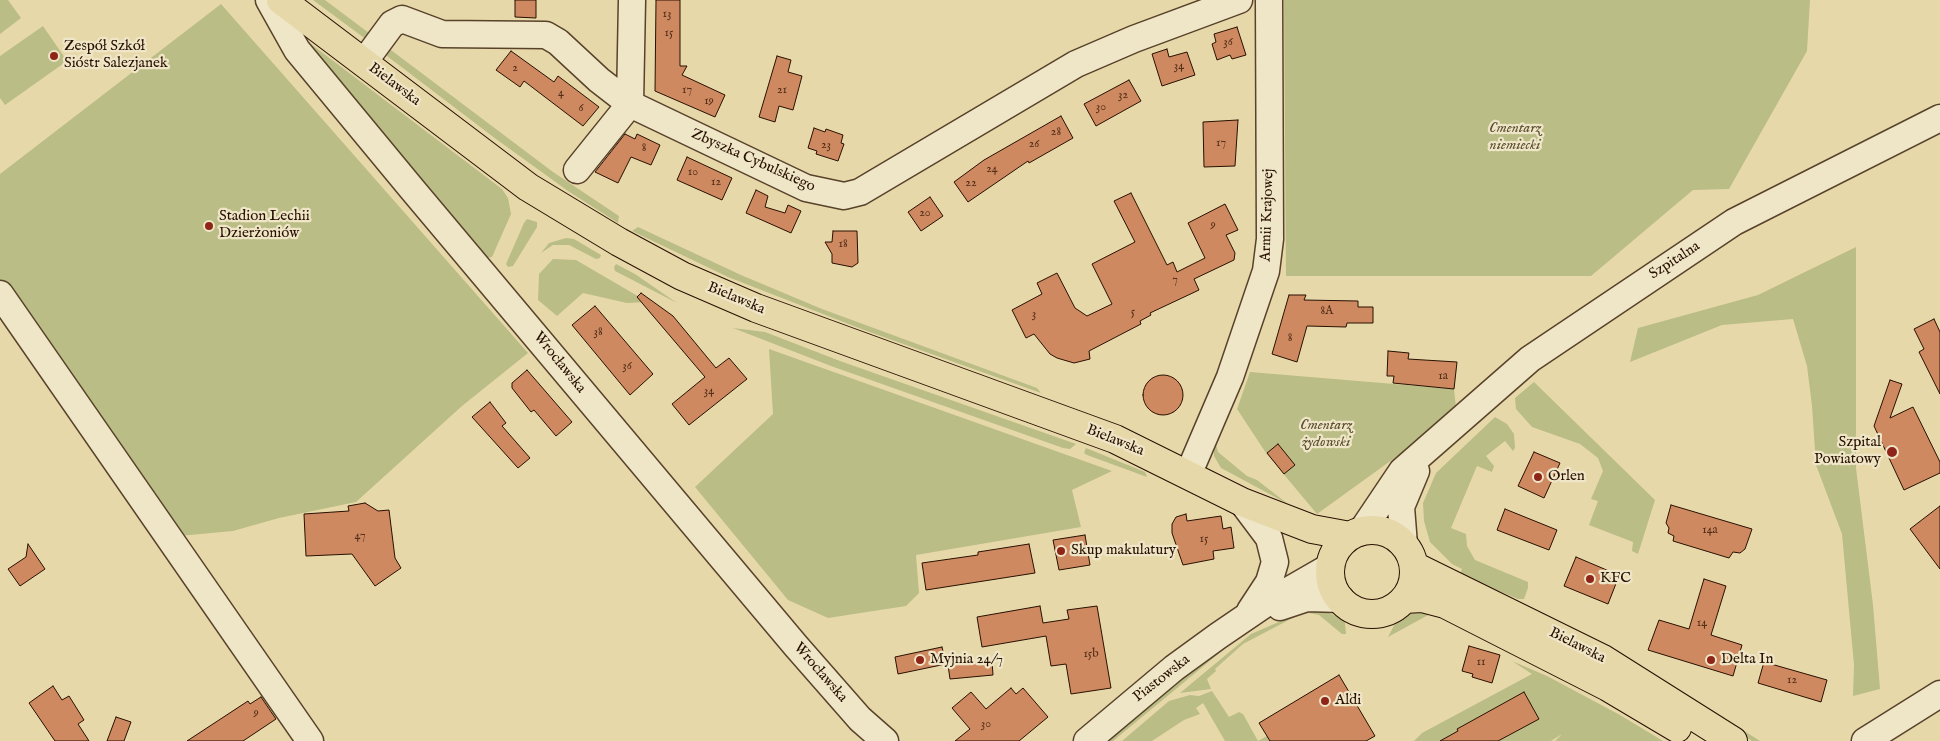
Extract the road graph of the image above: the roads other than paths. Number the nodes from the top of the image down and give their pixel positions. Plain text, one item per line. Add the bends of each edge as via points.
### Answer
1 (269, 0) edge
2 (281, 0) edge
3 (632, 0) edge
4 (1239, 0) edge
5 (1269, 0) edge
6 (364, 62) junction
7 (630, 104) junction
8 (1940, 118) edge
9 (577, 170) dead end
10 (0, 294) edge
11 (1437, 443) junction
12 (1188, 475) junction
13 (1242, 502) junction
14 (1355, 534) junction
15 (1409, 555) junction
16 (1332, 563) junction
17 (1341, 599) junction
18 (1404, 599) junction
19 (1242, 621) junction
20 (1940, 694) edge
21 (1675, 716) junction
22 (864, 730) edge
23 (310, 741) edge
24 (885, 741) edge
25 (1087, 741) edge
26 (1698, 741) edge
27 (1733, 741) edge
28 (1865, 741) edge

1 - 22 street, Wrocławska via 297,50
2 - 6 main road, Bielawska
3 - 7 street
4 - 7 street, Zbyszka Cybulskiego via 1076,64 860,192 844,196 806,188
5 - 12 street, Armii Krajowej via 1270,239 1266,271 1230,377
6 - 7 street, Zbyszka Cybulskiego via 392,24 402,19 442,34 546,35
6 - 12 main road, Bielawska via 528,187 682,276 756,308 1115,439
7 - 9 street
8 - 11 street, Szpitalna via 1734,222 1530,359
10 - 23 street
11 - 14 street, Szpitalna via 1402,471
11 - 15 street, Szpitalna via 1413,476 1401,507
12 - 13 main road, Bielawska
13 - 14 main road, Bielawska via 1312,529
13 - 16 main road, Bielawska
13 - 19 street via 1269,538 1275,562 1269,582
14 - 15 main road via 1373,530 1384,532
14 - 16 main road via 1341,544
15 - 18 main road via 1410,589
15 - 21 main road, Bielawska via 1603,659
16 - 17 main road via 1334,589
16 - 19 street, Piastowska
17 - 18 main road via 1355,609 1372,614 1384,612
17 - 19 street, Piastowska via 1307,598
18 - 21 main road, Bielawska via 1422,598 1445,604 1608,687
19 - 25 street, Piastowska via 1174,668
20 - 28 street
21 - 26 main road, Bielawska
21 - 27 main road, Bielawska
22 - 24 street, Wrocławska

